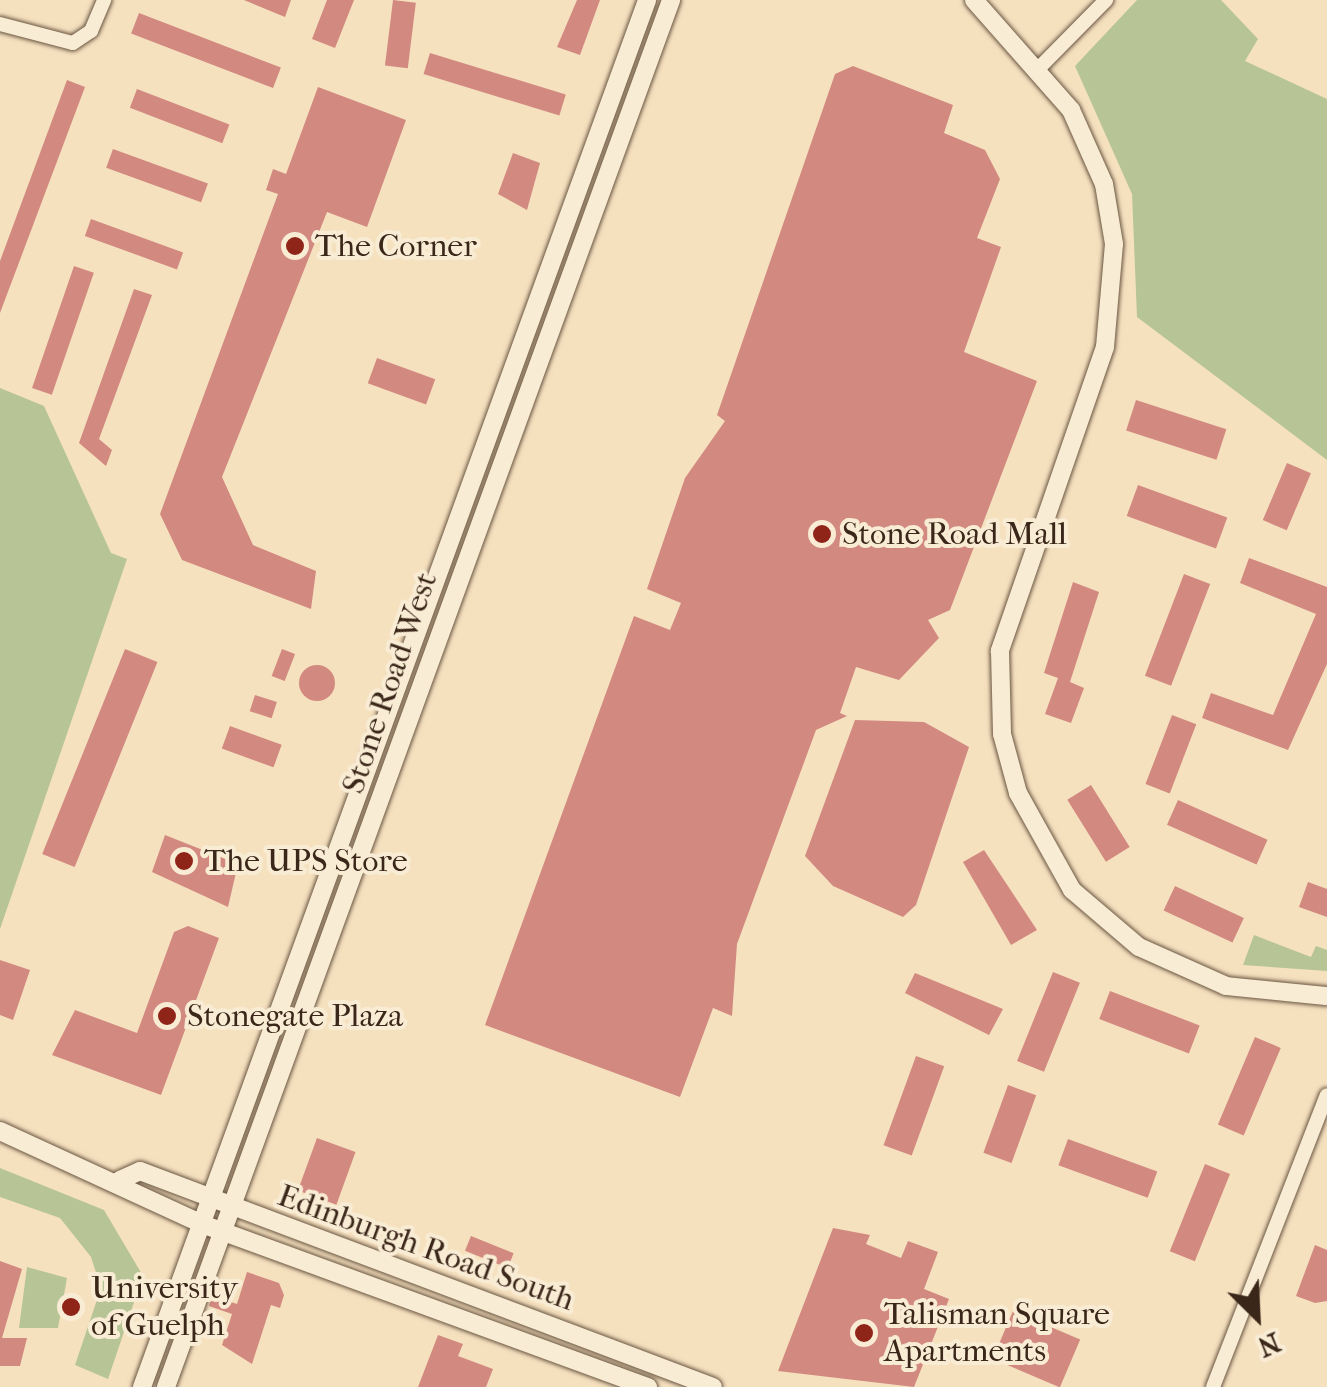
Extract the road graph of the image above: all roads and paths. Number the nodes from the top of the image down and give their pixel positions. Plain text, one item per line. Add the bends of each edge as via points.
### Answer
1 (104, 0) edge
2 (646, 0) edge
3 (672, 0) edge
4 (974, 0) edge
5 (1106, 0) edge
6 (0, 24) edge
7 (1040, 66) junction
8 (614, 88) junction
9 (636, 97) junction
10 (588, 161) junction
11 (601, 194) junction
12 (515, 358) junction
13 (528, 388) junction
14 (300, 957) junction
15 (313, 992) junction
16 (1327, 996) edge
17 (1327, 1095) edge
18 (0, 1131) edge
19 (120, 1180) junction
20 (211, 1200) junction
21 (233, 1208) junction
22 (202, 1224) junction
23 (224, 1232) junction
24 (142, 1387) edge
25 (166, 1387) edge
26 (648, 1387) edge
27 (713, 1387) edge
28 (1213, 1387) edge

1 - 6 street via 91,31 74,43
2 - 8 main road, Stone Road West
3 - 9 main road, Stone Road West
4 - 7 main road
5 - 7 street
7 - 16 main road via 1094,154 1115,282 1105,347 1010,607 998,685 1005,754 1046,854 1086,905 1139,947 1241,990
8 - 9 main road
8 - 10 main road, Stone Road West
9 - 11 main road, Stone Road West
10 - 11 main road
10 - 12 main road, Stone Road West
11 - 13 main road, Stone Road West
12 - 13 main road
12 - 14 main road, Stone Road West
13 - 15 main road, Stone Road West
14 - 15 main road
14 - 20 main road, Stone Road West
15 - 21 main road, Stone Road West
17 - 28 street
18 - 19 main road, Edinburgh Road South
19 - 20 main road, Edinburgh Road South via 140,1171
19 - 22 main road, Edinburgh Road South
20 - 21 main road, Edinburgh Road South
20 - 22 main road, Stone Road West
21 - 23 main road, Stone Road West
21 - 27 main road, Edinburgh Road South
22 - 23 main road, Edinburgh Road South
22 - 24 main road, Stone Road West
23 - 25 main road, Stone Road West
23 - 26 main road, Edinburgh Road South

